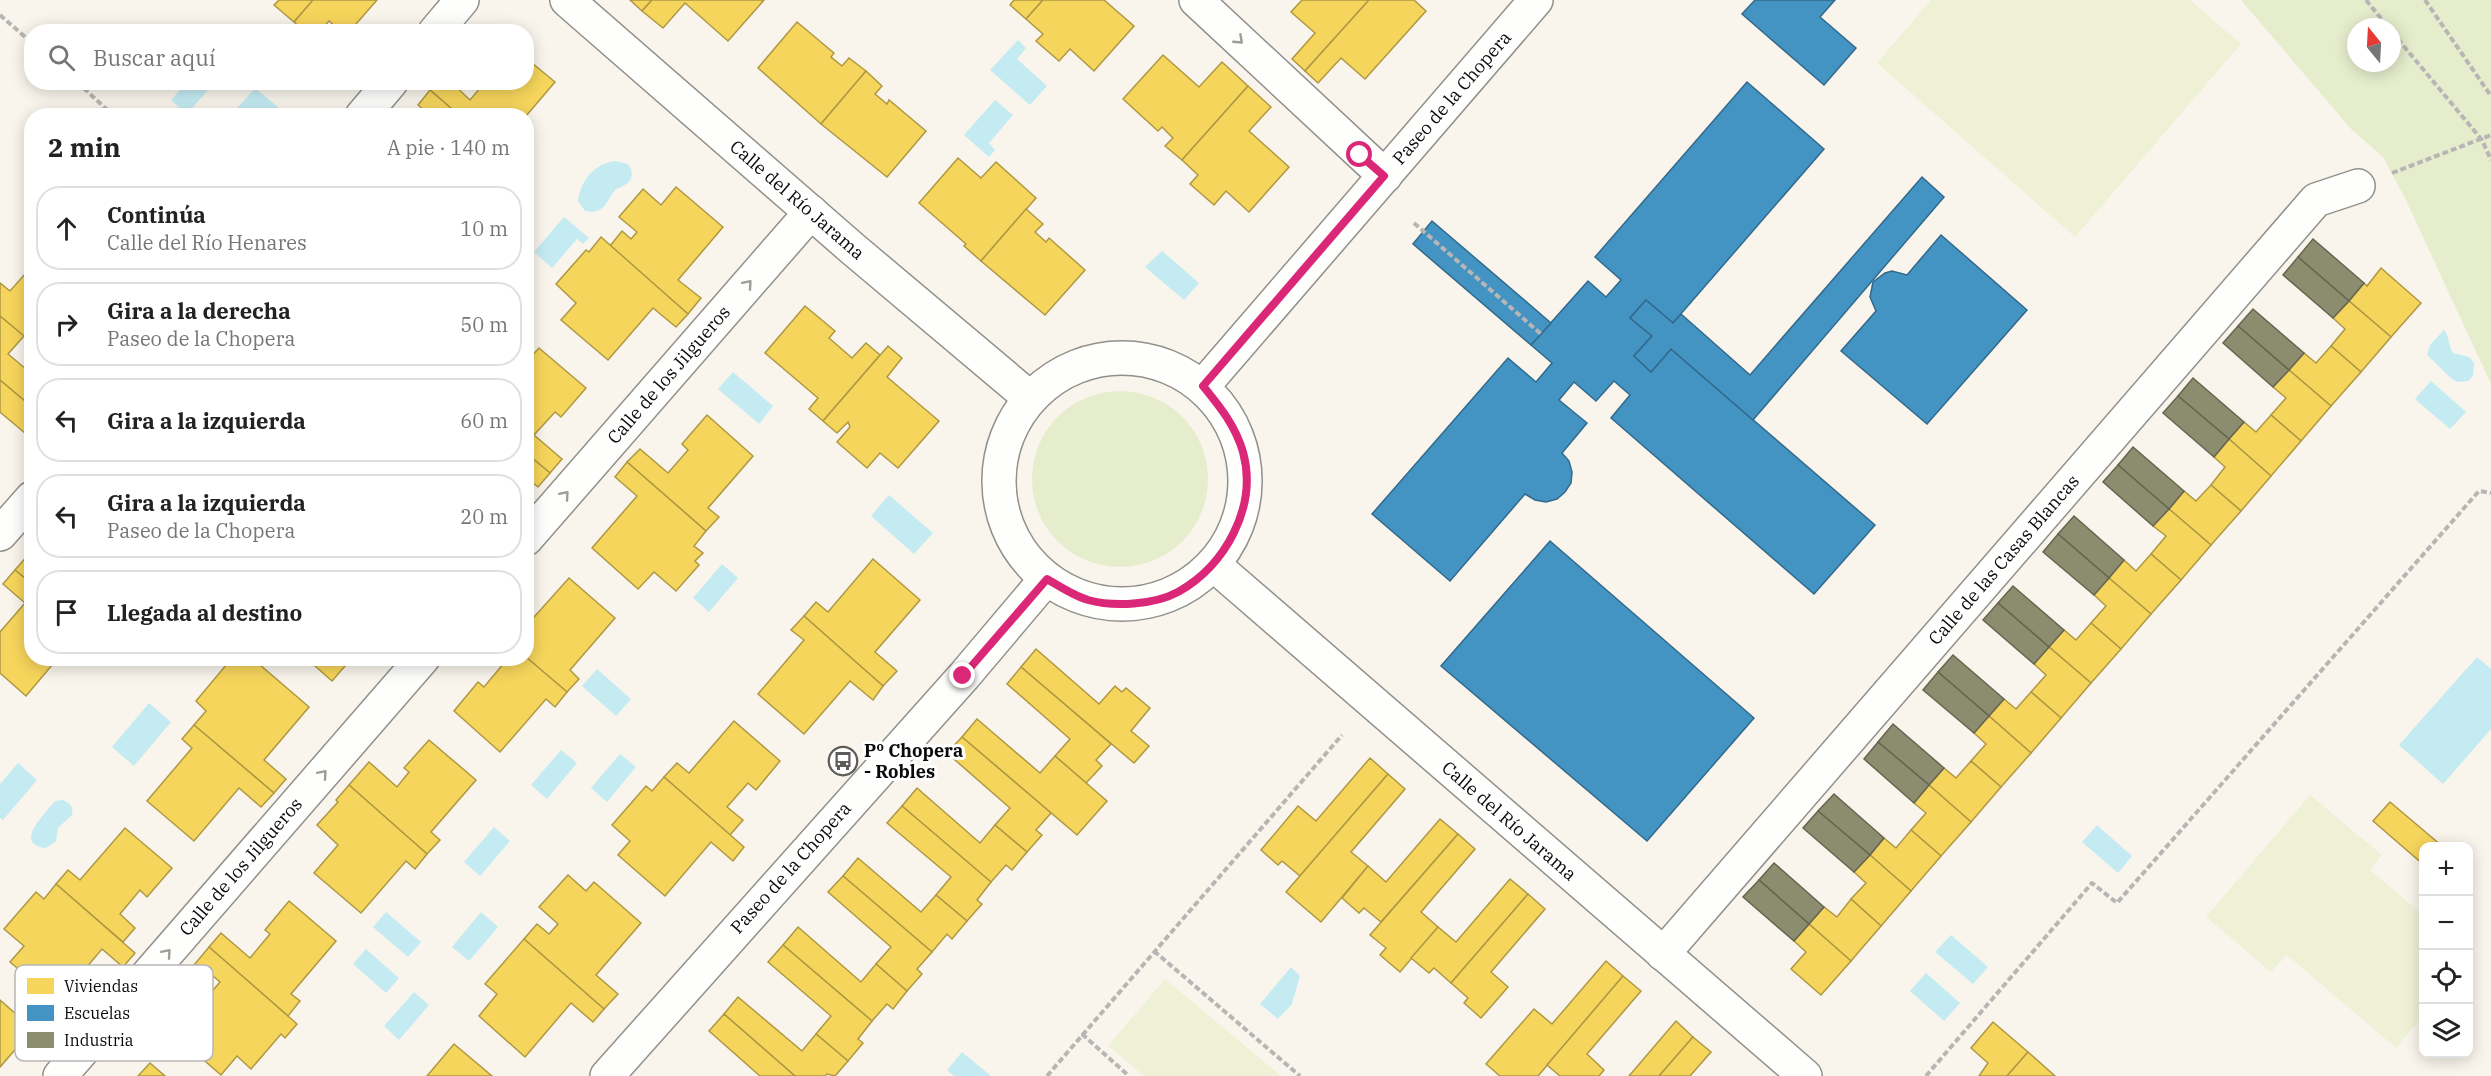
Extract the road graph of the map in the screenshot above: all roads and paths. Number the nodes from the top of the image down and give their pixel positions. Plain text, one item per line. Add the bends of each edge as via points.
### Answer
1 (462, 0) edge
2 (567, 0) edge
3 (1196, 0) edge
4 (1536, 0) edge
5 (2366, 0) edge
6 (2425, 0) edge
7 (0, 15) edge
8 (2381, 18) edge
9 (442, 24) edge
10 (24, 36) edge
11 (2401, 43) edge
12 (86, 90) edge
13 (384, 90) edge
14 (2491, 96) edge
15 (105, 108) edge
16 (369, 108) edge
17 (2491, 135) edge
18 (2482, 140) junction
19 (2491, 160) edge
20 (1384, 176) junction
21 (2358, 186) joint
22 (811, 212) junction
23 (1414, 224) dead end
24 (1541, 334) dead end
25 (1203, 386) junction
26 (1030, 398) junction
27 (2491, 493) edge
28 (24, 507) edge
29 (534, 530) edge
30 (0, 534) edge
31 (1214, 565) junction
32 (1047, 579) junction
33 (416, 666) edge
34 (1342, 735) dead end
35 (1154, 951) junction
36 (1663, 954) junction
37 (156, 965) edge
38 (1082, 1034) junction
39 (73, 1061) edge
40 (618, 1072) edge
41 (60, 1076) edge
42 (1047, 1076) edge
43 (1129, 1076) edge
44 (1300, 1076) edge
45 (1805, 1076) edge
46 (1926, 1076) edge

1 - 9 street
2 - 22 street, Calle del Río Jarama
3 -> 20 street
4 - 20 street, Paseo de la Chopera
5 - 8 path
6 - 14 path
7 - 10 path
11 - 18 path
12 - 15 path
13 - 16 street
17 - 18 path
18 - 19 path
18 - 21 path
20 - 25 street, Paseo de la Chopera
21 - 36 street, Calle de las Casas Blancas via 2316,200
22 - 26 street, Calle del Río Jarama
29 -> 22 street, Calle de los Jilgueros
23 - 24 path
25 - 26 street via 1170,367 1133,358 1095,360 1059,375
25 - 31 street via 1228,416 1243,454 1246,494 1236,532
26 - 32 street via 1008,433 998,472 1002,513 1019,550
27 - 46 path via 2479,491 2117,903 2092,883
28 - 30 street
31 - 32 street via 1177,592 1132,605 1087,600
31 - 36 street, Calle del Río Jarama
32 - 40 street, Paseo de la Chopera
37 -> 33 street, Calle de los Jilgueros
34 - 35 path
35 - 38 path
35 - 44 path
36 - 45 street, Calle del Río Jarama
38 - 42 path
38 - 43 path
41 -> 39 street, Calle de los Jilgueros

